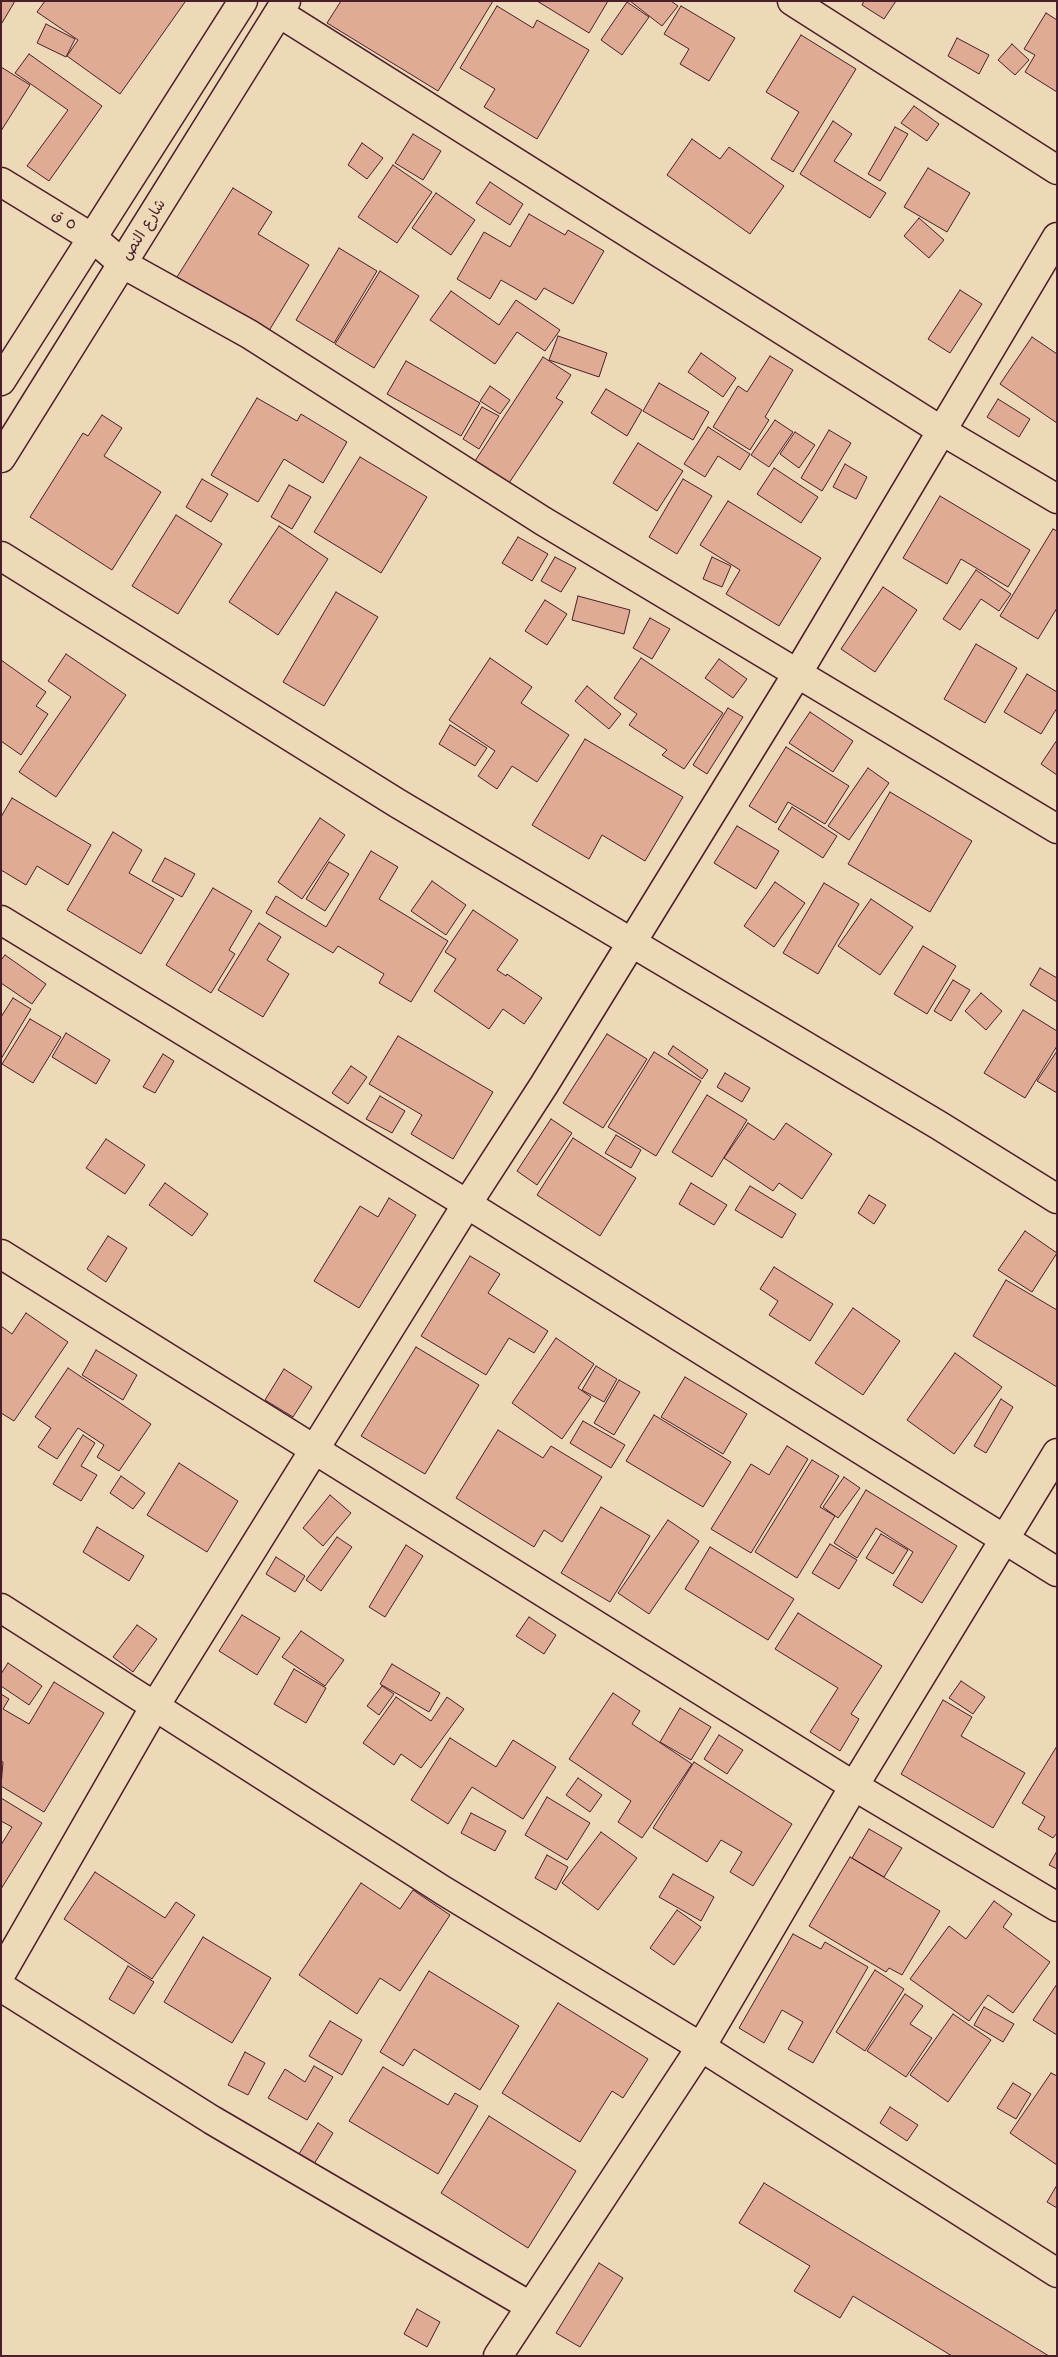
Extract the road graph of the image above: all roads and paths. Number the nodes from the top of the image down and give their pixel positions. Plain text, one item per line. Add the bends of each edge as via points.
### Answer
1 (243, 1) edge
2 (792, 1) edge
3 (283, 7) edge
4 (1057, 170) edge
5 (1, 182) edge
6 (1057, 237) edge
7 (94, 239) junction
8 (123, 264) junction
9 (1, 381) edge
10 (942, 430) junction
11 (1, 458) edge
12 (1057, 499) edge
13 (1, 556) edge
14 (798, 674) junction
15 (1057, 829) edge
16 (1, 920) edge
17 (632, 941) junction
18 (1057, 1199) edge
19 (467, 1204) junction
20 (1, 1254) edge
21 (315, 1448) junction
22 (1057, 1453) edge
23 (1005, 1540) junction
24 (1057, 1572) edge
25 (1, 1608) edge
26 (155, 1706) junction
27 (854, 1786) junction
28 (1057, 1907) edge
29 (1, 1974) edge
30 (1, 1987) edge
31 (701, 2047) junction
32 (1057, 2273) edge
33 (530, 2306) junction
34 (498, 2356) edge

1 - 7 street
2 - 4 street
3 - 8 street, شارع النص
3 - 10 street
5 - 7 street, ٥ ق
6 - 10 street
7 - 8 street, ٥ ق
7 - 9 street
8 - 11 street, شارع النص
8 - 14 street, ٥ ق via 250,334 543,521
10 - 12 street
10 - 14 street
13 - 17 street via 397,803
14 - 15 street, ٥ ق
14 - 17 street
16 - 19 street
17 - 18 street
17 - 19 street
19 - 21 street
19 - 23 street
20 - 21 street
21 - 26 street
21 - 27 street
22 - 23 street
23 - 24 street
23 - 27 street
25 - 26 street
26 - 29 street
26 - 31 street via 444,1891
27 - 28 street
27 - 31 street
30 - 33 street via 212,2120
31 - 32 street
31 - 33 street
33 - 34 street

